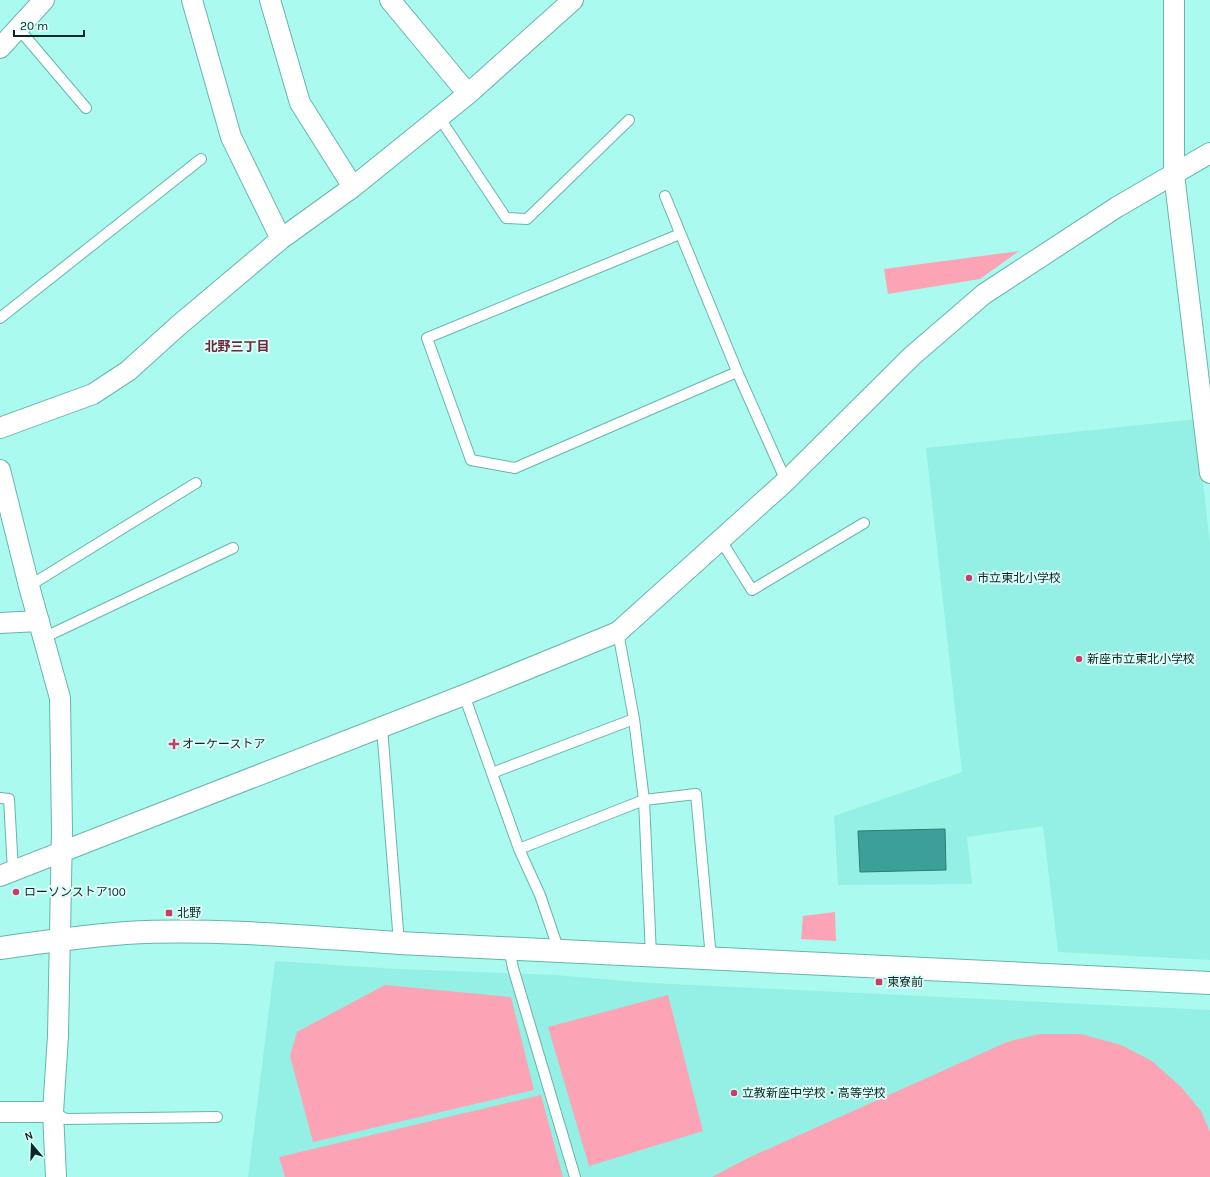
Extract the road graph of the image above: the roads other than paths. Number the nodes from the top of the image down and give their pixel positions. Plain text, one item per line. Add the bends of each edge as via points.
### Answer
1 (44, 0) edge
2 (192, 0) edge
3 (270, 0) edge
4 (390, 0) edge
5 (573, 0) edge
6 (1174, 0) edge
7 (18, 28) junction
8 (0, 48) edge
9 (468, 94) junction
10 (86, 108) dead end
11 (439, 117) junction
12 (629, 120) dead end
13 (1210, 154) edge
14 (201, 159) dead end
15 (1174, 174) junction
16 (353, 187) junction
17 (665, 196) dead end
18 (680, 234) junction
19 (281, 239) junction
20 (0, 318) edge
21 (737, 372) junction
22 (0, 428) edge
23 (0, 470) edge
24 (1210, 473) edge
25 (786, 481) junction
26 (196, 483) dead end
27 (864, 523) dead end
28 (720, 539) junction
29 (233, 548) dead end
30 (29, 586) junction
31 (0, 623) edge
32 (41, 629) junction
33 (618, 632) junction
34 (464, 695) junction
35 (634, 719) junction
36 (382, 727) junction
37 (492, 773) junction
38 (0, 798) edge
39 (644, 800) junction
40 (519, 849) junction
41 (61, 852) junction
42 (6, 874) edge
43 (59, 939) junction
44 (399, 943) junction
45 (0, 948) edge
46 (509, 948) junction
47 (559, 951) junction
48 (651, 956) junction
49 (711, 958) junction
50 (1210, 983) edge
51 (0, 1112) edge
52 (53, 1112) junction
53 (217, 1117) dead end
54 (56, 1177) edge
55 (575, 1177) edge

1 - 7 street
2 - 19 street via 231,137
3 - 16 street via 300,103
4 - 9 street
5 - 9 street
6 - 15 street
7 - 8 street
7 - 10 lane
9 - 11 street
11 - 12 lane via 506,218 527,219
11 - 16 street
13 - 15 street
14 - 20 lane
15 - 24 street
15 - 25 street via 1117,207 984,294 912,356
16 - 19 street
17 - 18 lane
18 - 21 lane
18 - 21 lane via 427,338 471,460 515,468
19 - 22 street via 128,371 93,394
21 - 25 lane
23 - 30 street
25 - 28 street
26 - 30 lane
27 - 28 lane via 752,590
28 - 33 street
29 - 32 lane
30 - 32 street
31 - 32 street
32 - 41 street via 60,698
33 - 34 street
33 - 35 lane
34 - 36 street
34 - 37 lane
35 - 37 lane
35 - 39 lane
36 - 41 street
36 - 44 lane
37 - 40 lane
38 - 42 lane via 9,799
39 - 40 lane
39 - 48 lane
39 - 49 lane via 696,794
40 - 47 lane via 540,895
41 - 42 street
41 - 43 street
43 - 44 street via 127,933 186,932 266,934
43 - 45 street
43 - 52 street via 58,1036
44 - 46 street
46 - 47 street
46 - 55 lane
47 - 48 street
48 - 49 street
49 - 50 street
51 - 52 street
52 - 53 lane via 66,1119
52 - 54 street

